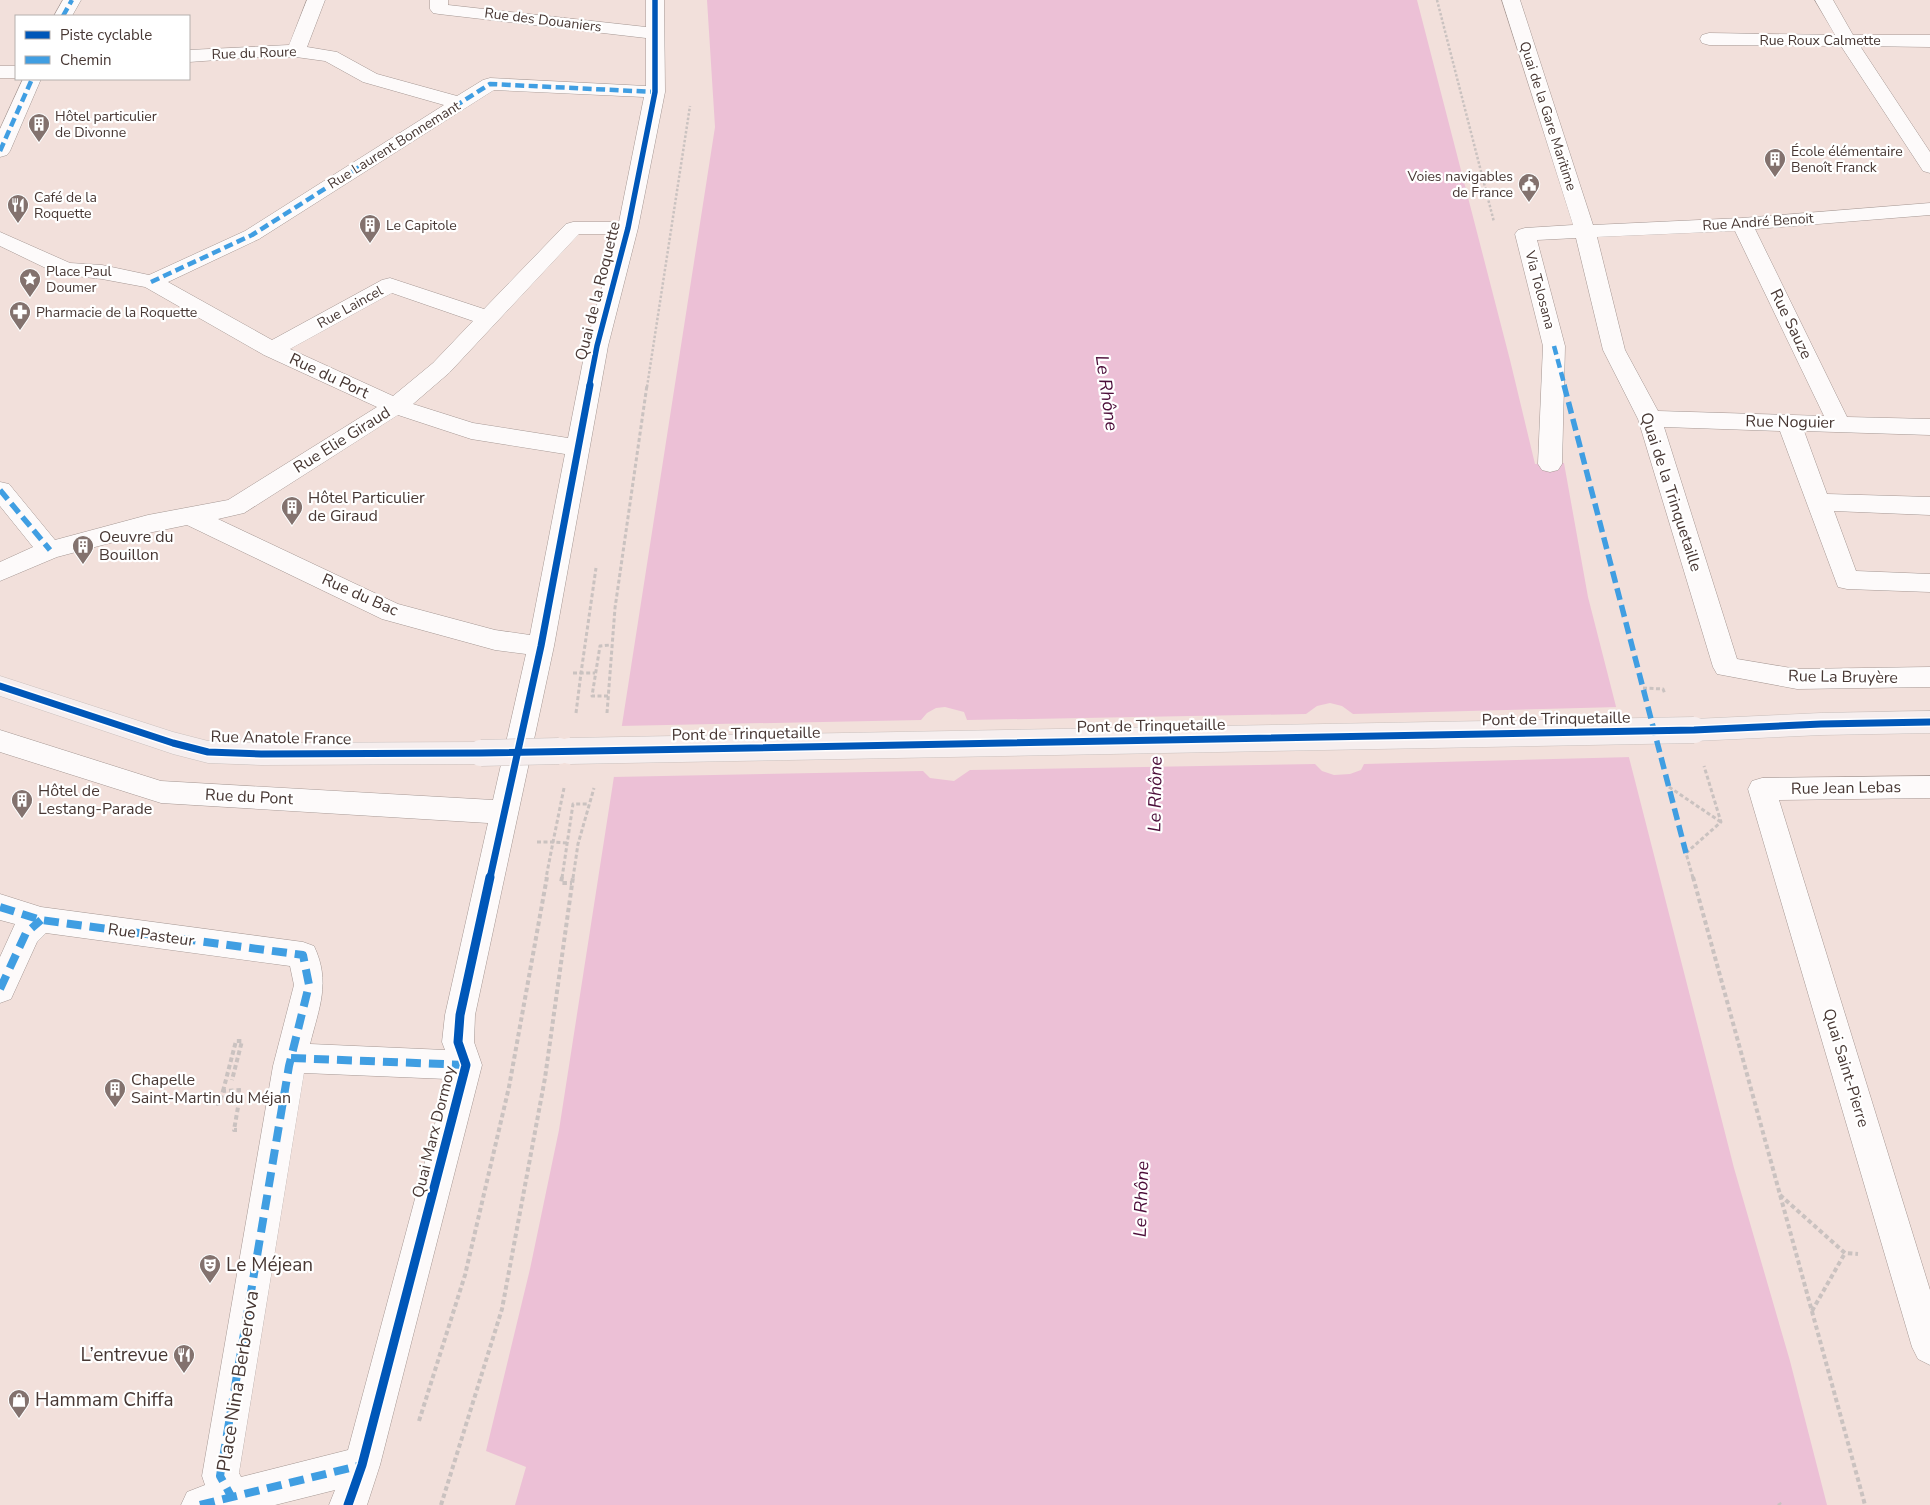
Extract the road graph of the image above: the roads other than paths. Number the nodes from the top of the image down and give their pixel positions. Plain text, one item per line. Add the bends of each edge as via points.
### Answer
1 (72, 0) edge
2 (316, 0) edge
3 (439, 0) edge
4 (655, 0) edge
5 (1511, 0) edge
6 (1824, 0) edge
7 (64, 15) edge
8 (655, 34) junction
9 (1710, 39) dead end
10 (1847, 40) junction
11 (1930, 41) edge
12 (296, 51) junction
13 (190, 56) edge
14 (0, 72) edge
15 (15, 72) edge
16 (32, 80) edge
17 (655, 92) junction
18 (460, 103) junction
19 (0, 151) edge
20 (1930, 166) edge
21 (1930, 210) edge
22 (1742, 224) junction
23 (628, 228) junction
24 (1585, 232) junction
25 (0, 238) edge
26 (151, 282) junction
27 (487, 318) junction
28 (272, 350) junction
29 (395, 406) junction
30 (1650, 419) junction
31 (1789, 422) junction
32 (1839, 424) junction
33 (1930, 427) edge
34 (579, 448) junction
35 (1550, 464) dead end
36 (0, 490) edge
37 (1818, 502) junction
38 (1930, 506) edge
39 (189, 516) junction
40 (50, 550) junction
41 (0, 572) edge
42 (1930, 582) edge
43 (542, 646) junction
44 (1726, 667) joint
45 (1930, 677) edge
46 (0, 686) edge
47 (1930, 722) edge
48 (0, 741) edge
49 (481, 753) joint
50 (1930, 787) edge
51 (1762, 789) joint
52 (505, 812) junction
53 (0, 907) edge
54 (41, 920) junction
55 (303, 955) joint
56 (0, 988) edge
57 (291, 1058) junction
58 (466, 1064) junction
59 (1930, 1347) edge
60 (362, 1465) junction
61 (216, 1501) edge
62 (348, 1505) edge

1 - 7 street
2 - 12 street
3 - 8 street, Rue des Douaniers via 439,9
4 - 8 street, Quai de la Roquette
5 - 24 street, Quai de la Gare Maritime
6 - 10 street
8 - 17 street, Quai de la Roquette
9 - 10 street, Rue Roux Calmette
10 - 11 street, Rue Roux Calmette
10 - 20 street
12 - 13 street, Rue du Roure
12 - 18 street, Rue du Roure via 330,56 370,78
14 - 15 street
16 - 19 street
17 - 18 street, Rue Laurent Bonnemant via 490,84
17 - 23 street, Quai de la Roquette
18 - 26 street, Rue Laurent Bonnemant via 252,235
21 - 22 street, Rue André Benoit
22 - 24 street, Rue André Benoit
22 - 32 street, Rue Sauze
23 - 27 street, Rue Elie Giraud via 574,228
23 - 34 street, Quai de la Roquette via 597,346
24 - 30 street, Quai de la Trinquetaille via 1614,350
24 - 35 street, Via Tolosana via 1525,234 1554,346
25 - 26 street via 66,269
26 - 28 street, Rue du Port
27 - 28 street, Rue Laincel via 390,285
27 - 29 street, Rue Elie Giraud via 441,368
28 - 29 street, Rue du Port
29 - 34 street, Rue du Port via 471,431
29 - 39 street, Rue Elie Giraud via 235,507
30 - 31 street, Rue Noguier
30 - 44 street, Quai de la Trinquetaille
31 - 32 street, Rue Noguier
31 - 37 street
32 - 33 street, Rue Noguier
34 - 43 street, Quai de la Roquette
36 - 40 street
37 - 38 street
37 - 42 street via 1847,580
39 - 40 street, Rue Elie Giraud
39 - 43 street, Rue du Bac via 391,612 495,640
40 - 41 street, Rue Elie Giraud
43 - 52 street, Quai Marx Dormoy
44 - 45 street, Rue La Bruyère via 1797,679
46 - 49 main road, Rue Anatole France via 208,752
47 - 49 main road, Pont de Trinquetaille, bridge via 1694,730
48 - 52 street, Rue du Pont via 161,792
50 - 51 street, Rue Jean Lebas
51 - 59 street, Quai Saint-Pierre
52 - 58 street, Quai Marx Dormoy via 460,1015 458,1042
53 - 54 street, Rue Pasteur
54 - 55 street, Rue Pasteur
54 - 56 street via 26,933
55 - 57 street, Place Nina Berberova via 309,985
57 - 58 street
57 - 61 street, Place Nina Berberova
58 - 60 street, Quai Marx Dormoy
60 - 61 street
60 - 62 street, Quai Marx Dormoy

